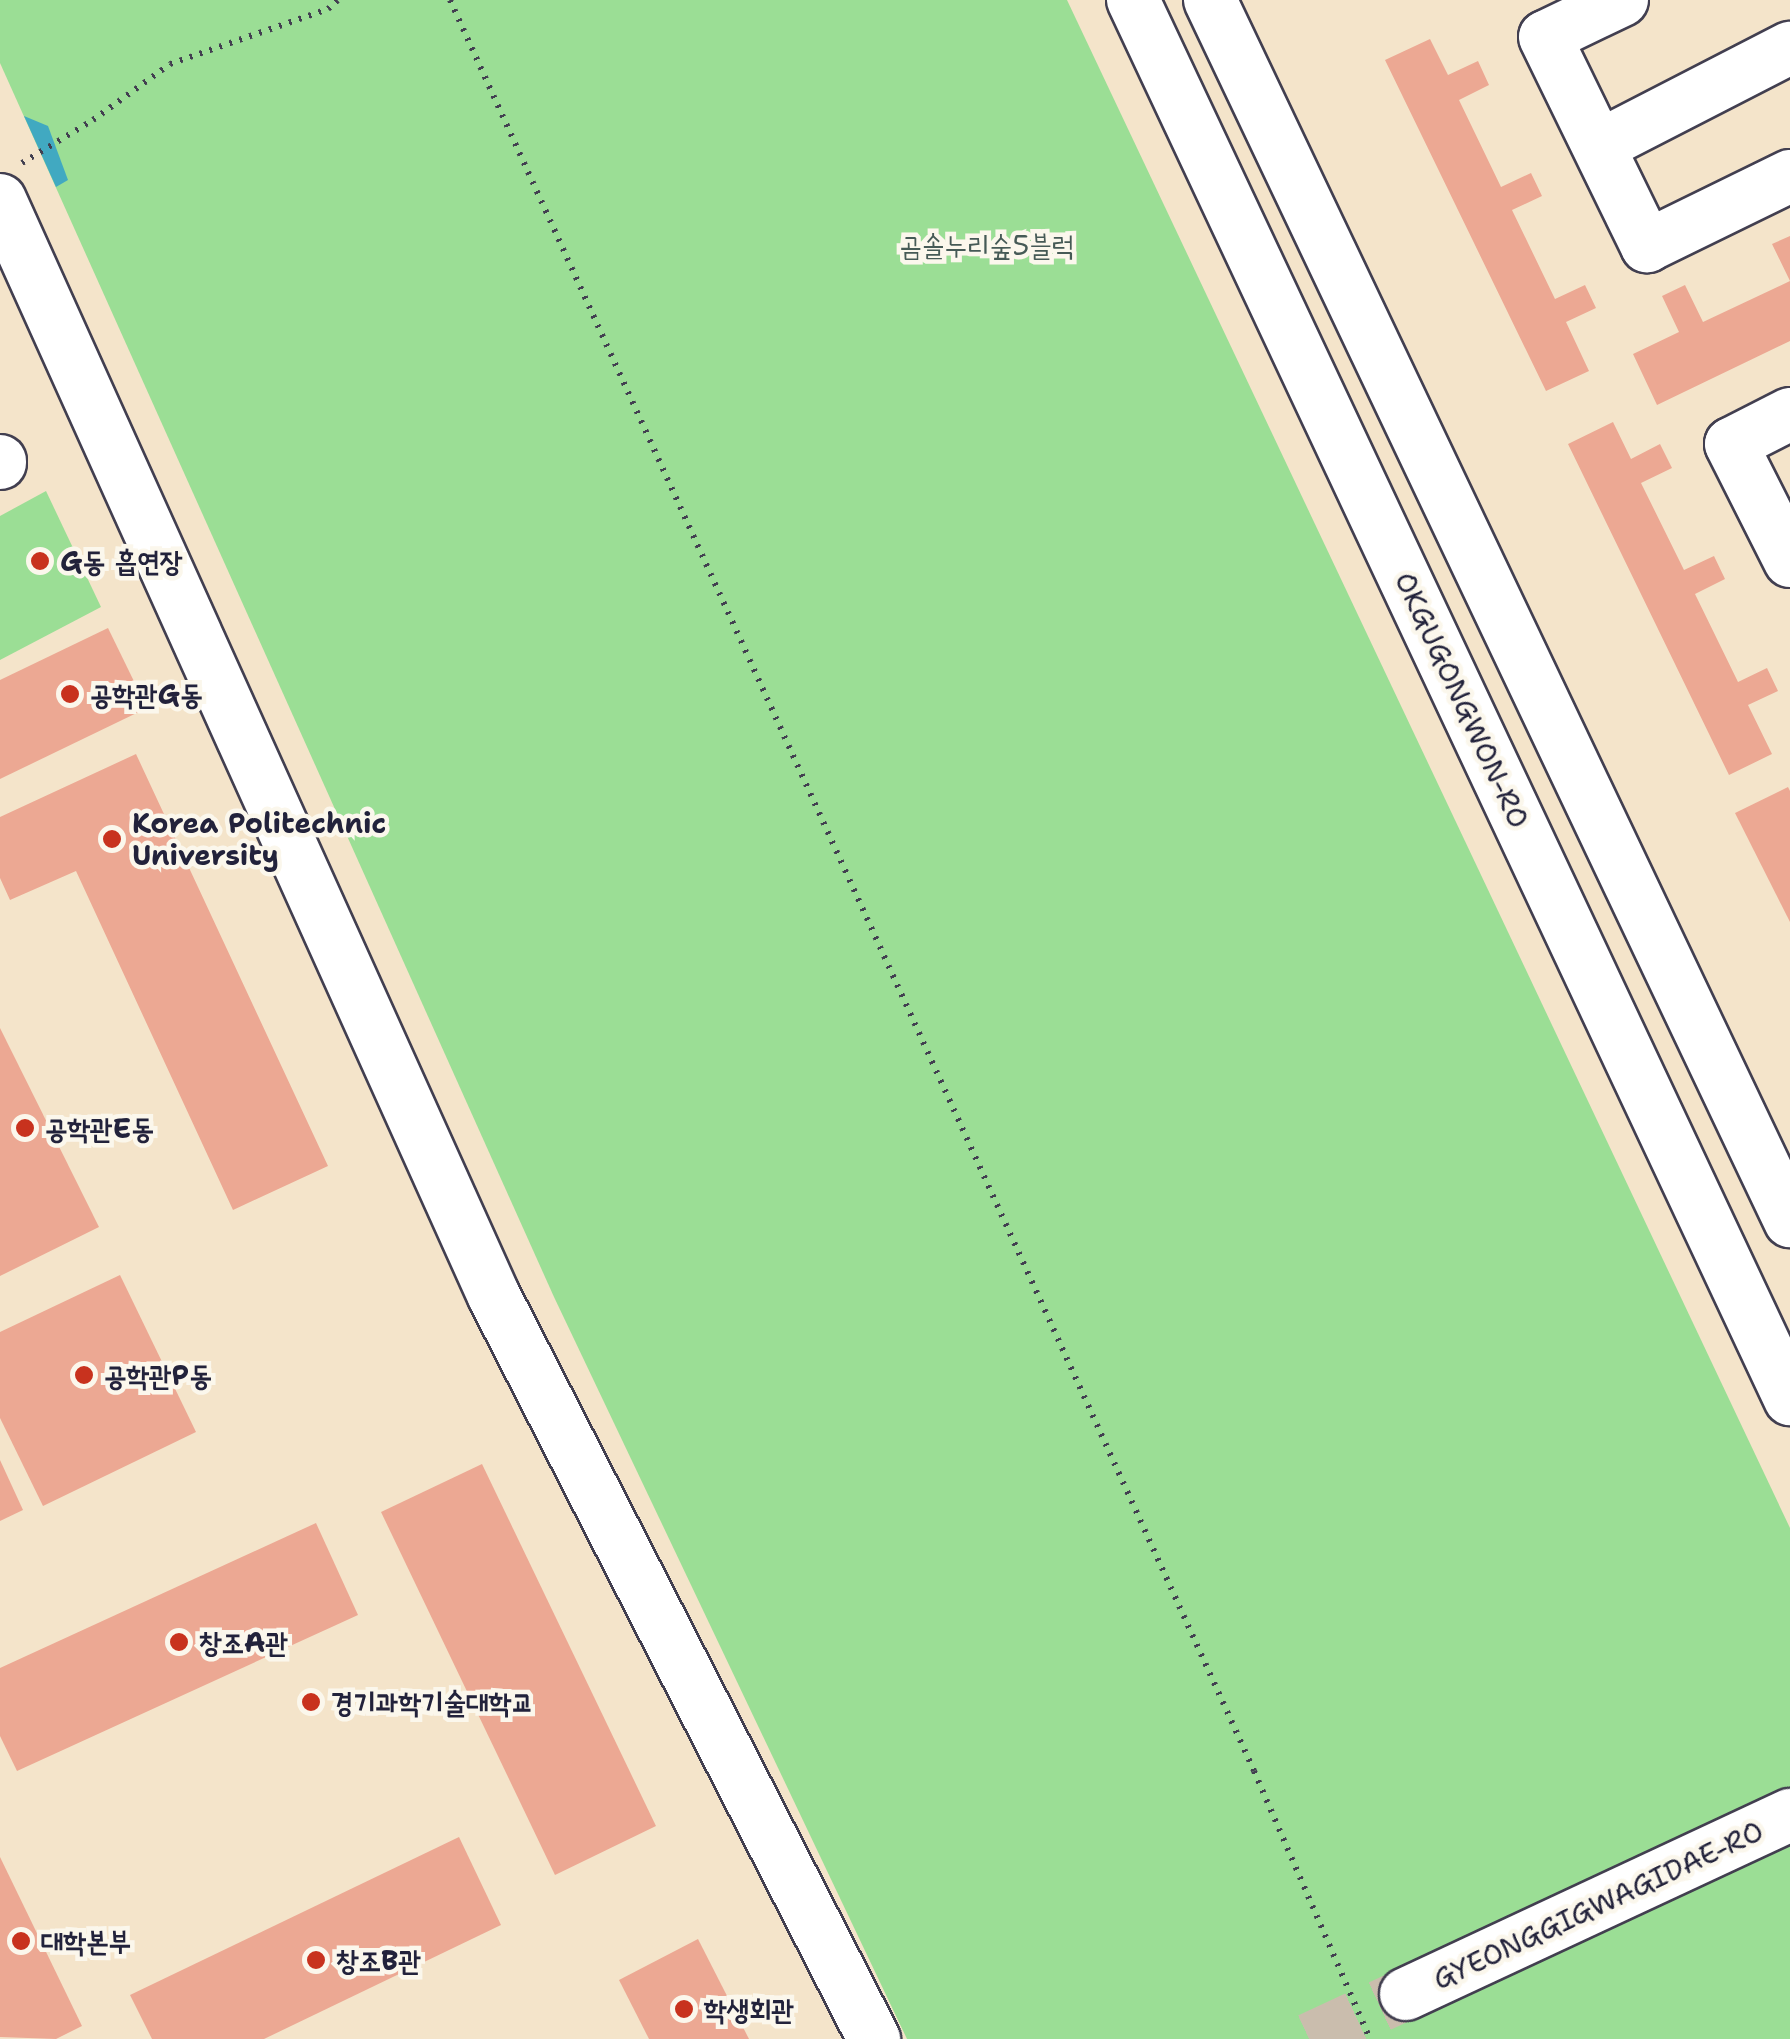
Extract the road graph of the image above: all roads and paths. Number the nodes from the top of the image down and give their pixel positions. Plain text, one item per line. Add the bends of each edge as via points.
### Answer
1 (338, 0) edge
2 (450, 0) edge
3 (1210, 0) edge
4 (1622, 0) edge
5 (1154, 7) edge
6 (1790, 48) edge
7 (1599, 146) junction
8 (1790, 176) edge
9 (12, 213) edge
10 (1790, 414) edge
11 (1790, 560) edge
12 (1790, 1220) edge
13 (1790, 1399) edge
14 (1790, 1815) edge
15 (1406, 1994) tunnel mouth
16 (874, 2039) edge
17 (1370, 2039) edge

1 - 9 path via 170,64 93,120
2 - 17 path
3 - 12 street
4 - 7 street via 1545,37
5 - 13 street, OKGUGONGWON-RO
6 - 7 street
7 - 8 street via 1647,246
9 - 16 street via 494,1296
10 - 11 street via 1730,444
14 - 15 street, GYEONGGIGWAGIDAE-RO

